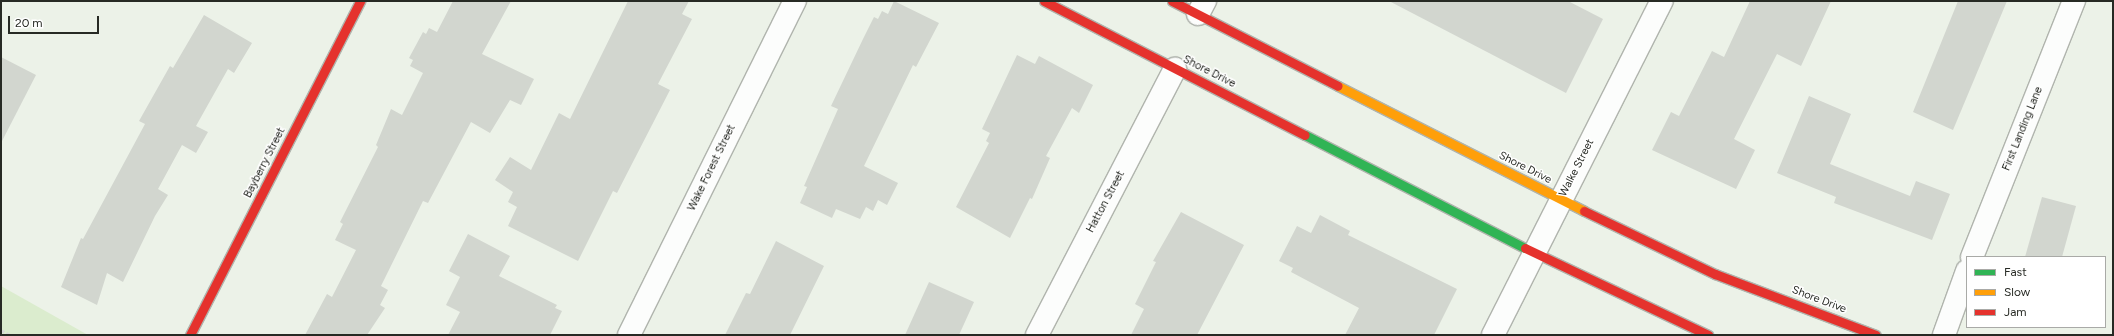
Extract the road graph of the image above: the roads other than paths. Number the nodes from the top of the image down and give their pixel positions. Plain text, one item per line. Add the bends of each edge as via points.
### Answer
1 (360, 1) edge
2 (795, 1) edge
3 (1044, 1) edge
4 (1172, 1) edge
5 (1662, 1) edge
6 (2074, 1) edge
7 (1202, 7) edge
8 (1175, 68) junction
9 (1561, 200) junction
10 (1534, 253) junction
11 (1972, 256) edge
12 (1966, 274) edge
13 (190, 335) edge
14 (629, 335) edge
15 (1037, 335) edge
16 (1493, 335) edge
17 (1708, 335) edge
18 (1876, 335) edge
19 (1944, 335) edge

1 - 13 main road, Bayberry Street
2 - 14 street, Wake Forest Street
3 - 8 main road, Shore Drive
4 - 7 main road, Shore Drive
5 - 9 street, Walke Street
6 - 11 street, First Landing Lane
7 - 9 main road, Shore Drive
8 - 10 main road, Shore Drive
8 - 15 street, Hatton Street
9 - 10 street, Walke Street
9 - 18 main road, Shore Drive via 1715,274
10 - 16 street, Walke Street
10 - 17 main road, Shore Drive
12 - 19 street

